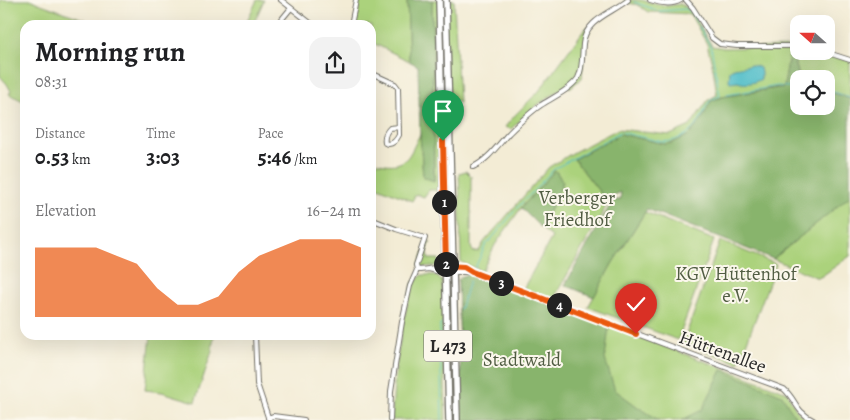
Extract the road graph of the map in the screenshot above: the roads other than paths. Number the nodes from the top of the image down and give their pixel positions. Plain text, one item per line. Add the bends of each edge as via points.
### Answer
1 (281, 0) edge
2 (356, 0) edge
3 (439, 0) edge
4 (446, 0) edge
5 (628, 0) edge
6 (650, 0) edge
7 (681, 0) edge
8 (686, 0) edge
9 (290, 8) junction
10 (282, 20) edge
11 (306, 20) edge
12 (352, 20) edge
13 (790, 46) edge
14 (835, 55) edge
15 (850, 60) edge
16 (376, 75) edge
17 (399, 127) junction
18 (474, 167) dead end
19 (376, 221) edge
20 (446, 269) junction
21 (453, 269) junction
22 (417, 270) junction
23 (255, 340) edge
24 (269, 419) edge
25 (304, 420) edge
26 (390, 420) edge
27 (449, 420) edge
28 (457, 420) edge
29 (813, 420) edge

1 - 9 street
2 - 12 street
3 - 20 main road, L 473
4 - 21 main road, L 473
5 - 18 street via 589,28 578,79 532,112 482,163
6 - 7 street via 668,4
8 - 13 street via 712,38 720,44
9 - 10 street
9 - 11 street
14 - 15 street
16 - 17 street via 398,88
17 - 17 street via 388,130 385,143 397,140
19 - 22 street via 425,238
20 - 21 street, Hüttenallee
20 - 22 street, Hüttenallee via 440,266
20 - 27 main road, L 473
21 - 28 main road, L 473
21 - 29 street, Hüttenallee via 464,267 784,389 804,416
22 - 26 street via 402,322 391,391
23 - 24 street via 257,384
24 - 25 street via 273,416

